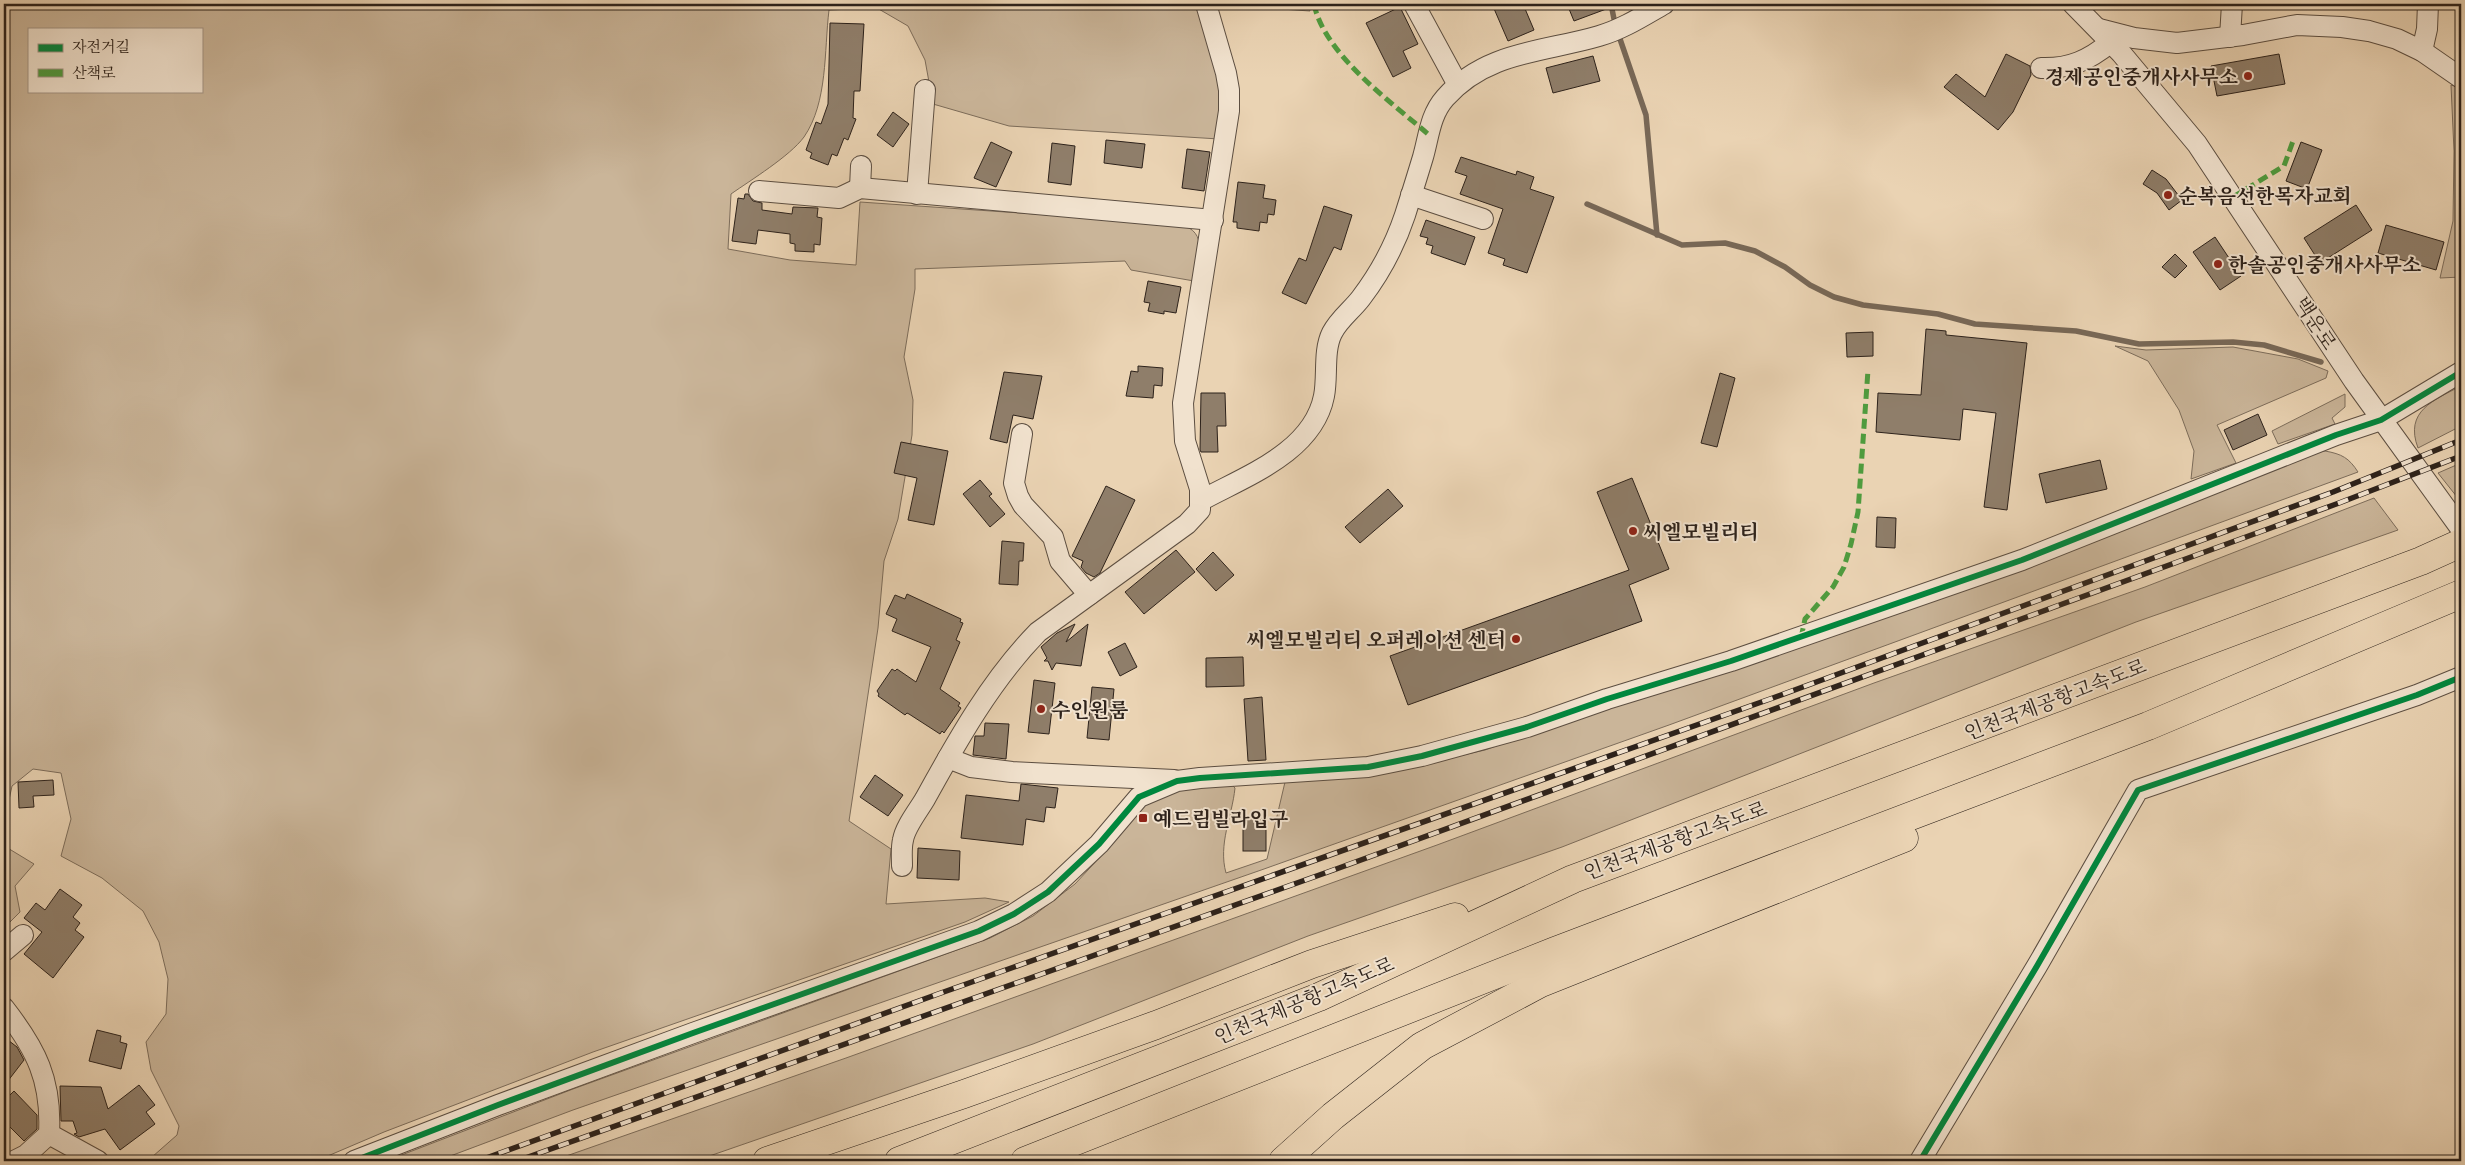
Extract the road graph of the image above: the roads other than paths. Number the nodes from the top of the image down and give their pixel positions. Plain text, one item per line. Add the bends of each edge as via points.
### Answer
1 (1206, 4) edge
2 (1414, 4) edge
3 (1664, 4) edge
4 (2074, 4) edge
5 (2232, 4) edge
6 (2428, 4) edge
7 (2105, 35) junction
8 (2230, 37) junction
9 (2422, 51) junction
10 (2041, 68) dead end
11 (2461, 78) edge
12 (1458, 86) junction
13 (925, 90) dead end
14 (862, 166) dead end
15 (860, 188) junction
16 (760, 191) dead end
17 (917, 194) junction
18 (1411, 195) junction
19 (1483, 219) dead end
20 (1213, 220) junction
21 (2461, 372) edge
22 (2381, 420) junction
23 (1022, 434) dead end
24 (1202, 500) junction
25 (2461, 529) edge
26 (2461, 543) edge
27 (2457, 595) edge
28 (1089, 596) junction
29 (2461, 677) edge
30 (2148, 726) junction
31 (948, 758) junction
32 (1177, 781) junction
33 (902, 866) dead end
34 (1573, 879) junction
35 (23, 935) dead end
36 (4, 951) edge
37 (4, 1008) edge
38 (50, 1134) junction
39 (14, 1161) edge
40 (98, 1161) edge
41 (354, 1161) edge
42 (767, 1161) edge
43 (899, 1161) edge
44 (1025, 1161) edge
45 (1283, 1161) edge
46 (1920, 1161) edge

1 - 20 street via 1229,90 1227,127
2 - 12 street
3 - 12 street via 1622,28 1492,63
4 - 7 street, 백운로
5 - 8 street
6 - 9 street via 2428,30
7 - 8 street via 2177,43
7 - 10 street via 2079,64 2067,68
7 - 22 street, 백운로 via 2197,144
8 - 9 street via 2275,27 2319,24 2369,31
9 - 11 street
12 - 18 street via 1445,98 1431,120
13 - 17 street
14 - 15 street
15 - 16 street via 839,198
15 - 17 street
17 - 20 street
18 - 19 street
18 - 24 street via 1386,260 1332,333 1324,396 1312,426 1288,450
20 - 24 street via 1183,403 1185,441
21 - 22 street
22 - 25 street, 백운로
22 - 32 street via 2022,560 1731,661 1527,727 1376,766
23 - 28 street via 1014,482 1018,496 1053,537 1060,561
24 - 28 street via 1200,510 1188,524
26 - 34 highway, 인천국제공항고속도로 via 2421,561
27 - 30 highway
28 - 31 street via 1038,632 1027,644 1003,673
29 - 46 street via 2138,790
30 - 44 highway via 1555,951
30 - 45 highway via 1929,828 1541,984 1422,1046 1333,1116
31 - 32 street via 971,767 1012,772
31 - 33 street via 903,839
32 - 41 street via 1139,797 1099,844 1048,892 979,931 674,1040
34 - 42 highway via 1312,964 1156,1025
34 - 43 highway, 인천국제공항고속도로 via 1319,997
35 - 36 street
37 - 38 street via 26,1037 42,1071
38 - 39 street
38 - 40 street

